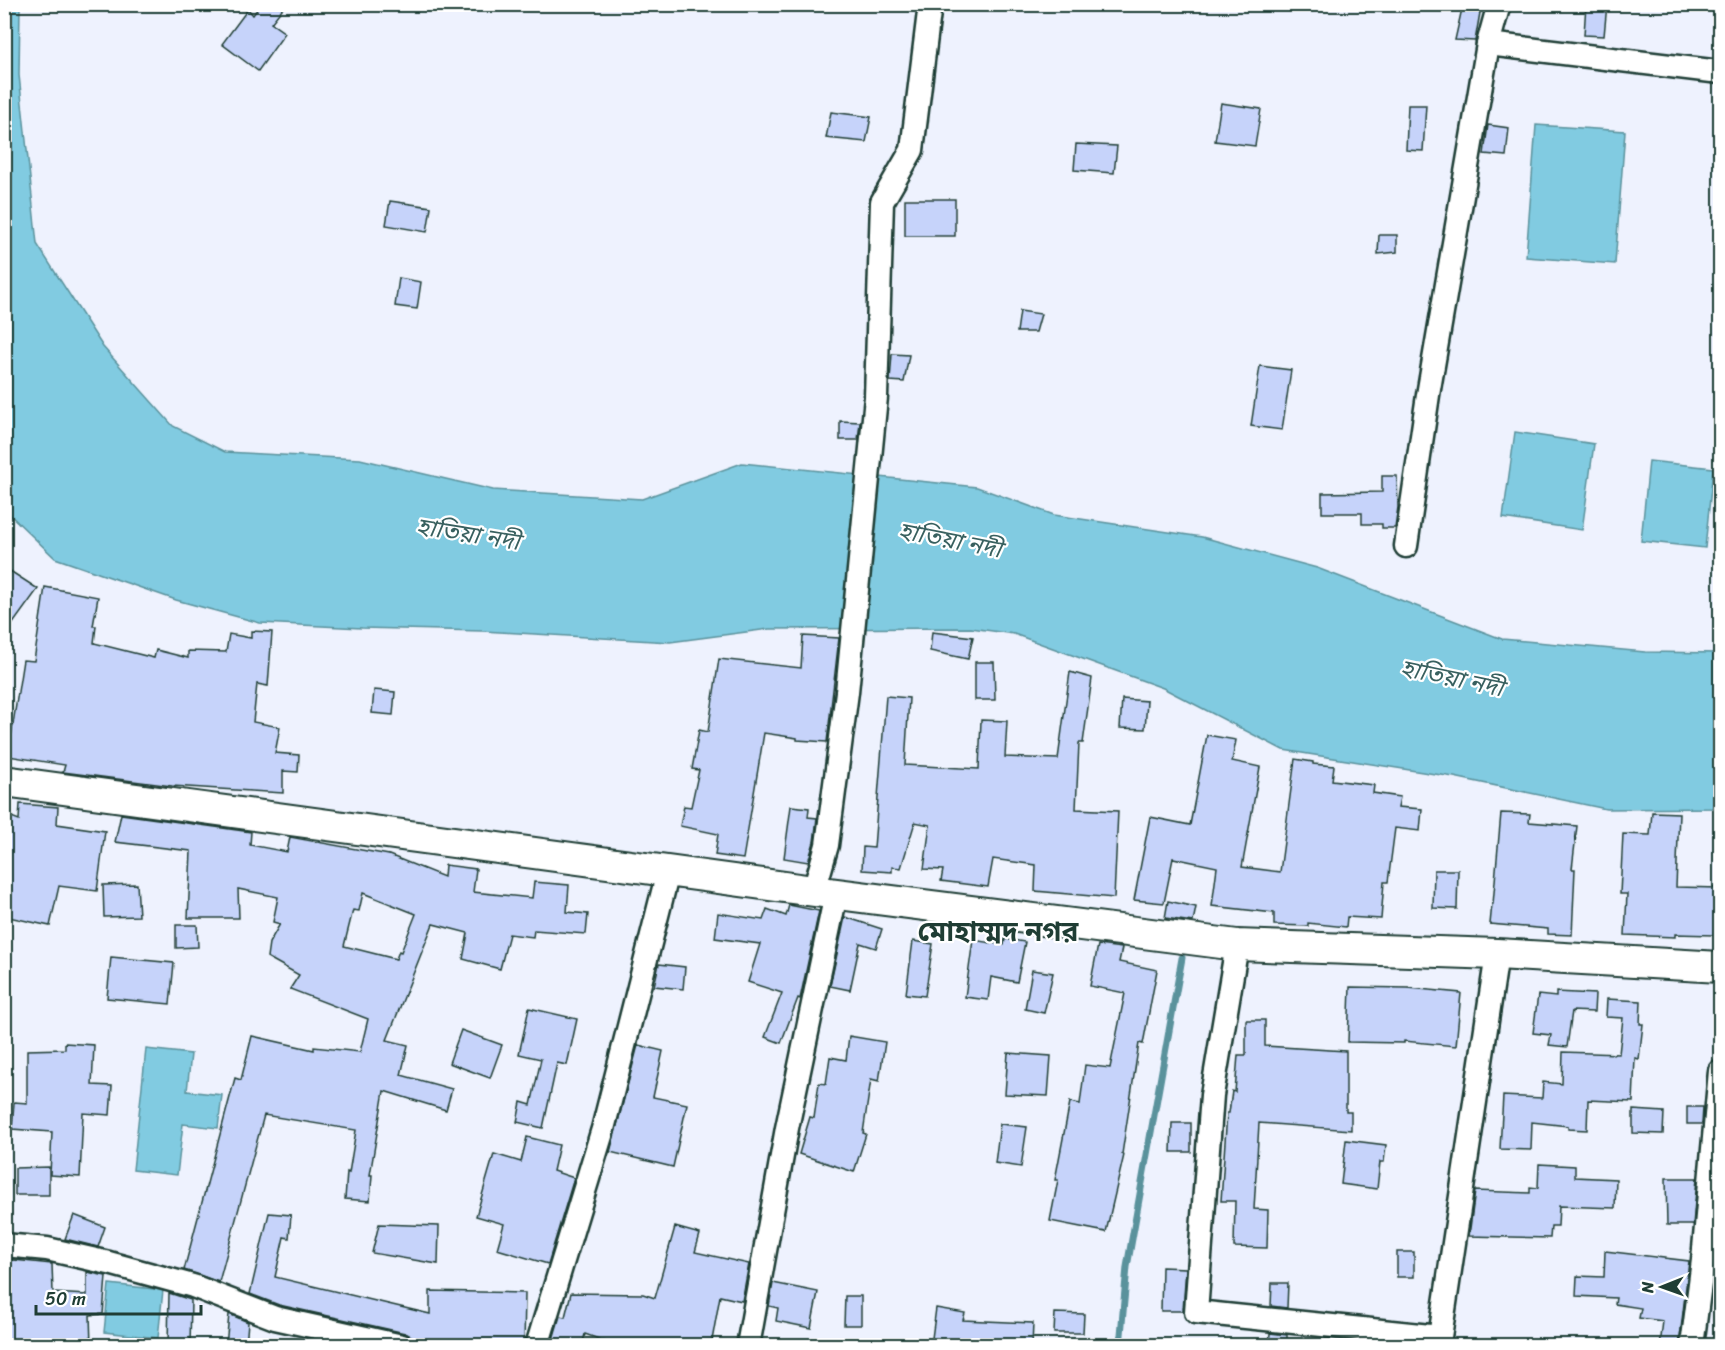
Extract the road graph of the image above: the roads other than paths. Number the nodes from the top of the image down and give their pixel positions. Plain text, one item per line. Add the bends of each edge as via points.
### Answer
1 (930, 4) edge
2 (1498, 4) edge
3 (1488, 45) junction
4 (1720, 72) edge
5 (1406, 546) dead end
6 (4, 781) edge
7 (668, 872) junction
8 (825, 893) junction
9 (1237, 945) junction
10 (1497, 954) junction
11 (1720, 967) edge
12 (1720, 1071) edge
13 (4, 1245) edge
14 (402, 1346) edge
15 (537, 1346) edge
16 (748, 1346) edge
17 (1692, 1346) edge

1 - 8 street via 912,150 882,202 876,397
2 - 3 street
3 - 4 street
3 - 5 street
6 - 7 main road
7 - 8 main road
7 - 15 street via 603,1130
8 - 9 main road
8 - 16 street
9 - 10 main road
9 - 10 street via 1212,1095 1196,1312 1440,1337
10 - 11 main road
12 - 17 street
13 - 14 street via 47,1249 109,1263 193,1286 275,1318

